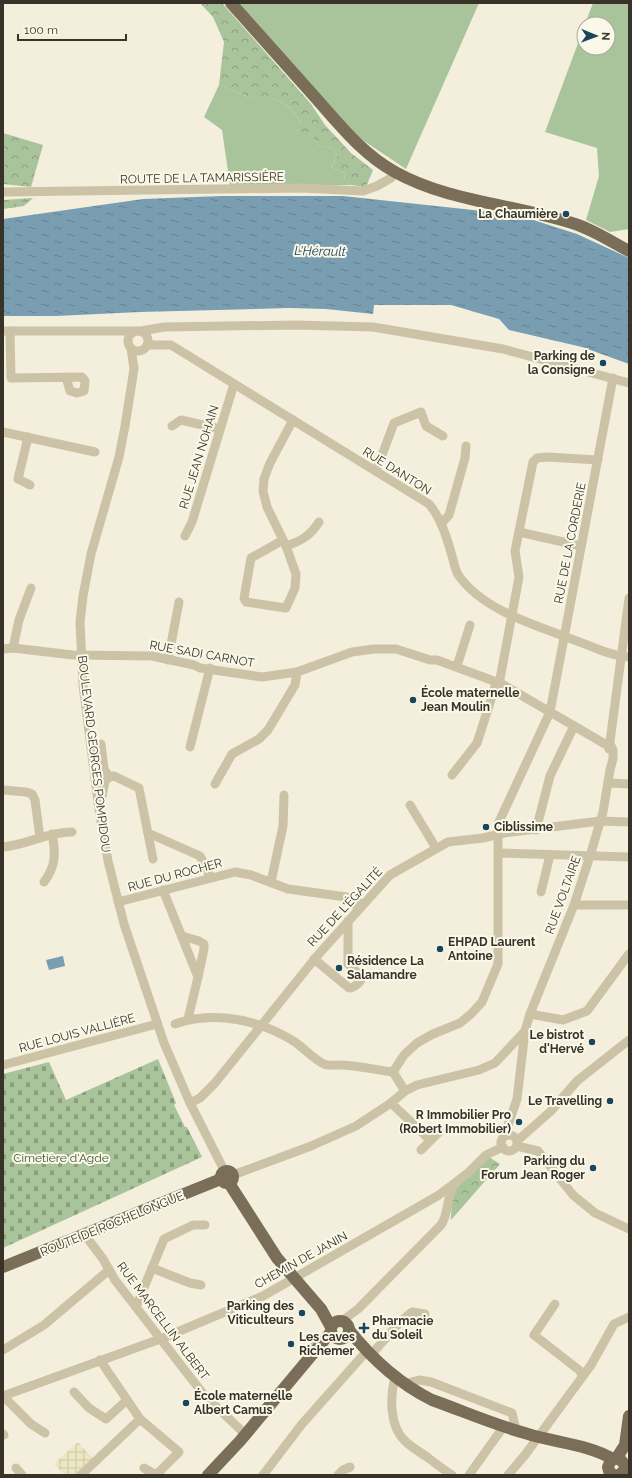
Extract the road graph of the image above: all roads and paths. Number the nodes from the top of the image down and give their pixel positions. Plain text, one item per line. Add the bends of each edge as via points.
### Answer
1 (231, 3) edge
2 (394, 172) junction
3 (3, 192) edge
4 (629, 251) edge
5 (102, 330) junction
6 (6, 331) edge
7 (139, 331) junction
8 (130, 345) junction
9 (146, 347) junction
10 (134, 369) junction
11 (66, 377) dead end
12 (613, 378) junction
13 (629, 383) edge
14 (234, 384) junction
15 (293, 420) junction
16 (172, 426) dead end
17 (220, 429) junction
18 (3, 432) edge
19 (443, 436) dead end
20 (28, 437) junction
21 (466, 446) dead end
22 (95, 452) dead end
23 (598, 460) junction
24 (376, 471) junction
25 (30, 485) dead end
26 (319, 522) dead end
27 (441, 524) junction
28 (519, 532) junction
29 (185, 536) dead end
30 (284, 543) junction
31 (581, 546) junction
32 (31, 588) dead end
33 (629, 598) edge
34 (179, 602) dead end
35 (511, 616) junction
36 (470, 625) dead end
37 (564, 636) junction
38 (13, 648) junction
39 (3, 649) edge
40 (81, 656) junction
41 (625, 657) edge
42 (168, 660) junction
43 (457, 666) junction
44 (210, 668) junction
45 (297, 672) junction
46 (498, 682) junction
47 (550, 712) junction
48 (574, 726) junction
49 (101, 744) dead end
50 (611, 746) junction
51 (190, 747) dead end
52 (452, 775) dead end
53 (109, 777) junction
54 (608, 783) junction
55 (216, 784) dead end
56 (629, 784) edge
57 (3, 790) edge
58 (284, 795) dead end
59 (410, 805) dead end
60 (99, 810) junction
61 (600, 821) junction
62 (629, 822) edge
63 (536, 830) junction
64 (72, 832) dead end
65 (148, 833) junction
66 (52, 834) junction
67 (498, 834) junction
68 (40, 838) junction
69 (3, 848) edge
70 (436, 848) junction
71 (499, 853) junction
72 (550, 855) junction
73 (590, 856) junction
74 (629, 857) edge
75 (153, 859) dead end
76 (211, 878) junction
77 (44, 882) dead end
78 (271, 882) junction
79 (163, 890) junction
80 (373, 892) junction
81 (541, 892) dead end
82 (354, 898) junction
83 (118, 902) junction
84 (629, 904) edge
85 (574, 905) junction
86 (357, 910) junction
87 (348, 921) junction
88 (182, 936) junction
89 (629, 954) edge
90 (314, 959) junction
91 (198, 977) junction
92 (530, 1014) junction
93 (188, 1019) junction
94 (157, 1024) junction
95 (175, 1024) dead end
96 (262, 1026) junction
97 (525, 1031) junction
98 (629, 1040) edge
99 (3, 1065) edge
100 (393, 1072) junction
101 (405, 1091) junction
102 (190, 1103) junction
103 (391, 1103) junction
104 (440, 1131) dead end
105 (504, 1137) junction
106 (430, 1140) junction
107 (517, 1143) junction
108 (502, 1147) junction
109 (421, 1150) dead end
110 (227, 1177) junction
111 (454, 1184) junction
112 (205, 1225) dead end
113 (629, 1229) edge
114 (85, 1235) junction
115 (3, 1267) edge
116 (152, 1268) junction
117 (108, 1270) junction
118 (294, 1279) junction
119 (201, 1285) dead end
120 (554, 1304) dead end
121 (136, 1307) junction
122 (425, 1314) dead end
123 (629, 1317) edge
124 (340, 1329) junction
125 (309, 1337) dead end
126 (160, 1338) junction
127 (320, 1347) junction
128 (3, 1350) edge
129 (368, 1354) junction
130 (100, 1360) junction
131 (583, 1376) junction
132 (400, 1381) junction
133 (74, 1392) dead end
134 (3, 1396) edge
135 (127, 1400) junction
136 (629, 1416) edge
137 (140, 1419) junction
138 (504, 1426) junction
139 (516, 1430) junction
140 (45, 1433) dead end
141 (245, 1434) junction
142 (538, 1437) junction
143 (629, 1447) edge
144 (350, 1467) dead end
145 (144, 1468) dead end
146 (617, 1470) edge
147 (81, 1475) edge
148 (208, 1475) edge
149 (263, 1475) edge
150 (338, 1475) edge
151 (452, 1475) edge
152 (469, 1475) edge
153 (508, 1475) edge

1 - 2 main road via 349,135
2 - 3 street, ROUTE DE LA TAMARISSIÈRE via 391,178 363,191 301,188
2 - 4 main road via 430,189 578,225
5 - 6 street
5 - 7 street
5 - 8 street
6 - 11 street via 11,378
7 - 8 street via 131,334
7 - 9 street via 147,335
7 - 12 street via 164,327 374,327 502,349
8 - 9 street via 137,351
8 - 10 street, BOULEVARD GEORGES POMPIDOU
9 - 10 street, BOULEVARD GEORGES POMPIDOU
9 - 14 street, RUE DANTON via 171,345
10 - 40 street, BOULEVARD GEORGES POMPIDOU via 119,457 91,554 80,622
12 - 13 street
12 - 23 street, RUE DE LA CORDERIE
14 - 15 street, RUE DANTON
14 - 17 street, RUE JEAN NOHAIN
15 - 24 street, RUE DANTON
15 - 30 street via 268,468 263,491 267,507
16 - 17 street via 181,420
17 - 29 street, RUE JEAN NOHAIN via 192,522
18 - 20 street
19 - 24 street via 426,426 421,412 394,423
20 - 22 street
20 - 25 street via 18,479
21 - 27 street via 449,515
23 - 28 street via 537,458 533,462
23 - 31 street, RUE DE LA CORDERIE
24 - 27 street, RUE DANTON via 429,504
26 - 30 street via 312,533 301,541
27 - 35 street, RUE DANTON via 458,575 479,596
28 - 31 street
28 - 35 street via 515,551 519,577
30 - 30 street via 296,574 295,588 286,608 246,602 244,598 251,558
31 - 37 street, RUE DE LA CORDERIE
32 - 38 street via 19,620
33 - 41 street, RUE VOLTAIRE
34 - 42 street
35 - 37 street, RUE DANTON
35 - 46 street
36 - 43 street
37 - 41 street, RUE DANTON
37 - 47 street, RUE DE LA CORDERIE
38 - 39 street, RUE SADI CARNOT
38 - 40 street, RUE SADI CARNOT
40 - 42 street, RUE SADI CARNOT via 143,656
40 - 60 street, BOULEVARD GEORGES POMPIDOU
41 - 50 street, RUE VOLTAIRE
42 - 44 street, RUE SADI CARNOT
43 - 45 street, RUE SADI CARNOT via 396,649 374,649 352,652
43 - 46 street, RUE SADI CARNOT
44 - 45 street, RUE SADI CARNOT via 262,677
44 - 51 street
45 - 55 street via 295,685 268,730 259,739 232,754
46 - 47 street, RUE SADI CARNOT
46 - 52 street via 477,743
47 - 48 street, RUE SADI CARNOT
47 - 67 street, RUE DE LA CORDERIE via 498,824
48 - 50 street, RUE SADI CARNOT
48 - 63 street via 550,776
49 - 53 street via 104,769
50 - 54 street, RUE VOLTAIRE via 614,759
53 - 60 street via 105,781
53 - 65 street via 114,776 139,788
54 - 56 street
54 - 61 street, RUE VOLTAIRE
57 - 68 street via 32,794
58 - 78 street via 283,826
59 - 70 street
60 - 83 street, BOULEVARD GEORGES POMPIDOU
61 - 62 street, RUE DE L'ÉGALITÉ
61 - 63 street, RUE DE L'ÉGALITÉ
61 - 73 street, RUE VOLTAIRE
63 - 67 street, RUE DE L'ÉGALITÉ
64 - 66 street
65 - 75 street
65 - 76 street via 200,856
66 - 68 street
66 - 77 street via 55,862
67 - 70 street, RUE DE L'ÉGALITÉ via 448,842
67 - 71 street, RUE DE LA CORDERIE
68 - 69 street via 22,845
70 - 80 street, RUE DE L'ÉGALITÉ via 390,875
71 - 72 street
71 - 100 street, RUE DE LA CORDERIE via 499,958 487,992 482,1002 460,1023 417,1043 404,1055
72 - 73 street
72 - 81 street
73 - 74 street
73 - 85 street, RUE VOLTAIRE
76 - 78 street, RUE DU ROCHER via 230,873 251,875
76 - 79 street, RUE DU ROCHER
78 - 82 street, RUE DU ROCHER via 288,889
79 - 83 street, RUE DU ROCHER
79 - 88 street
80 - 82 street, RUE DU ROCHER
80 - 86 street, RUE DE L'ÉGALITÉ
82 - 86 street via 359,903
83 - 94 street, BOULEVARD GEORGES POMPIDOU
84 - 85 street
85 - 92 street, RUE VOLTAIRE
86 - 87 street, RUE DE L'ÉGALITÉ
87 - 90 street, RUE DE L'ÉGALITÉ
87 - 90 street via 348,964 362,980 349,988
88 - 91 street
88 - 91 street via 204,944
89 - 92 street via 587,1011 563,1020
90 - 96 street, RUE DE L'ÉGALITÉ
91 - 93 street
92 - 97 street, RUE VOLTAIRE
93 - 95 street
93 - 96 street via 229,1019
94 - 99 street, RUE LOUIS VALLIÈRE
94 - 102 street, BOULEVARD GEORGES POMPIDOU
96 - 100 street via 295,1043 325,1065 352,1065
96 - 102 street, RUE DE L'ÉGALITÉ via 200,1098
97 - 101 street, ROUTE DE ROCHELONGUE via 495,1062 479,1070 417,1085
97 - 105 street, RUE VOLTAIRE via 517,1099
98 - 107 street via 577,1081 551,1111
100 - 101 street
101 - 103 street, ROUTE DE ROCHELONGUE
102 - 110 street, BOULEVARD GEORGES POMPIDOU
103 - 106 street
103 - 110 street, ROUTE DE ROCHELONGUE via 356,1126 311,1146
104 - 106 street
105 - 107 street via 511,1136
105 - 108 street
106 - 109 street
107 - 108 street via 510,1151
107 - 113 street via 538,1151 573,1195 597,1215
108 - 111 street, CHEMIN DE JANIN via 486,1155
110 - 114 main road, ROUTE DE ROCHELONGUE
110 - 118 main road, BOULEVARD GEORGES POMPIDOU via 260,1235
111 - 118 street, CHEMIN DE JANIN
111 - 124 street via 448,1195 445,1219
112 - 116 street via 193,1226 164,1239
114 - 115 main road, ROUTE DE ROCHELONGUE
114 - 117 street, RUE MARCELLIN ALBERT
116 - 119 street
116 - 121 street
117 - 121 street, RUE MARCELLIN ALBERT
117 - 128 street via 44,1325
118 - 124 main road, BOULEVARD GEORGES POMPIDOU
118 - 126 street, CHEMIN DE JANIN via 263,1296
120 - 131 street via 534,1335 579,1370
121 - 126 street, RUE MARCELLIN ALBERT
122 - 129 street via 412,1312
123 - 131 street via 614,1324
124 - 127 main road
124 - 129 main road, BOULEVARD GEORGES POMPIDOU
125 - 127 street
126 - 130 street, CHEMIN DE JANIN
126 - 141 street, RUE MARCELLIN ALBERT via 204,1395
127 - 141 main road
129 - 132 main road, BOULEVARD GEORGES POMPIDOU
129 - 149 street via 302,1424
130 - 134 street, CHEMIN DE JANIN
130 - 135 street
131 - 142 street
132 - 138 main road, BOULEVARD GEORGES POMPIDOU via 432,1400
132 - 139 street via 431,1382 512,1412
132 - 151 street via 392,1387 393,1419 398,1433 405,1441
133 - 135 street via 89,1408 106,1419
134 - 140 street via 31,1424
135 - 137 street
136 - 146 main road via 625,1445
137 - 145 street via 179,1452 156,1475
137 - 147 street
138 - 139 main road, BOULEVARD GEORGES POMPIDOU
138 - 152 street
139 - 142 main road, BOULEVARD GEORGES POMPIDOU
141 - 148 main road
142 - 146 main road, BOULEVARD GEORGES POMPIDOU via 590,1448
142 - 153 street
143 - 146 main road
144 - 150 street

